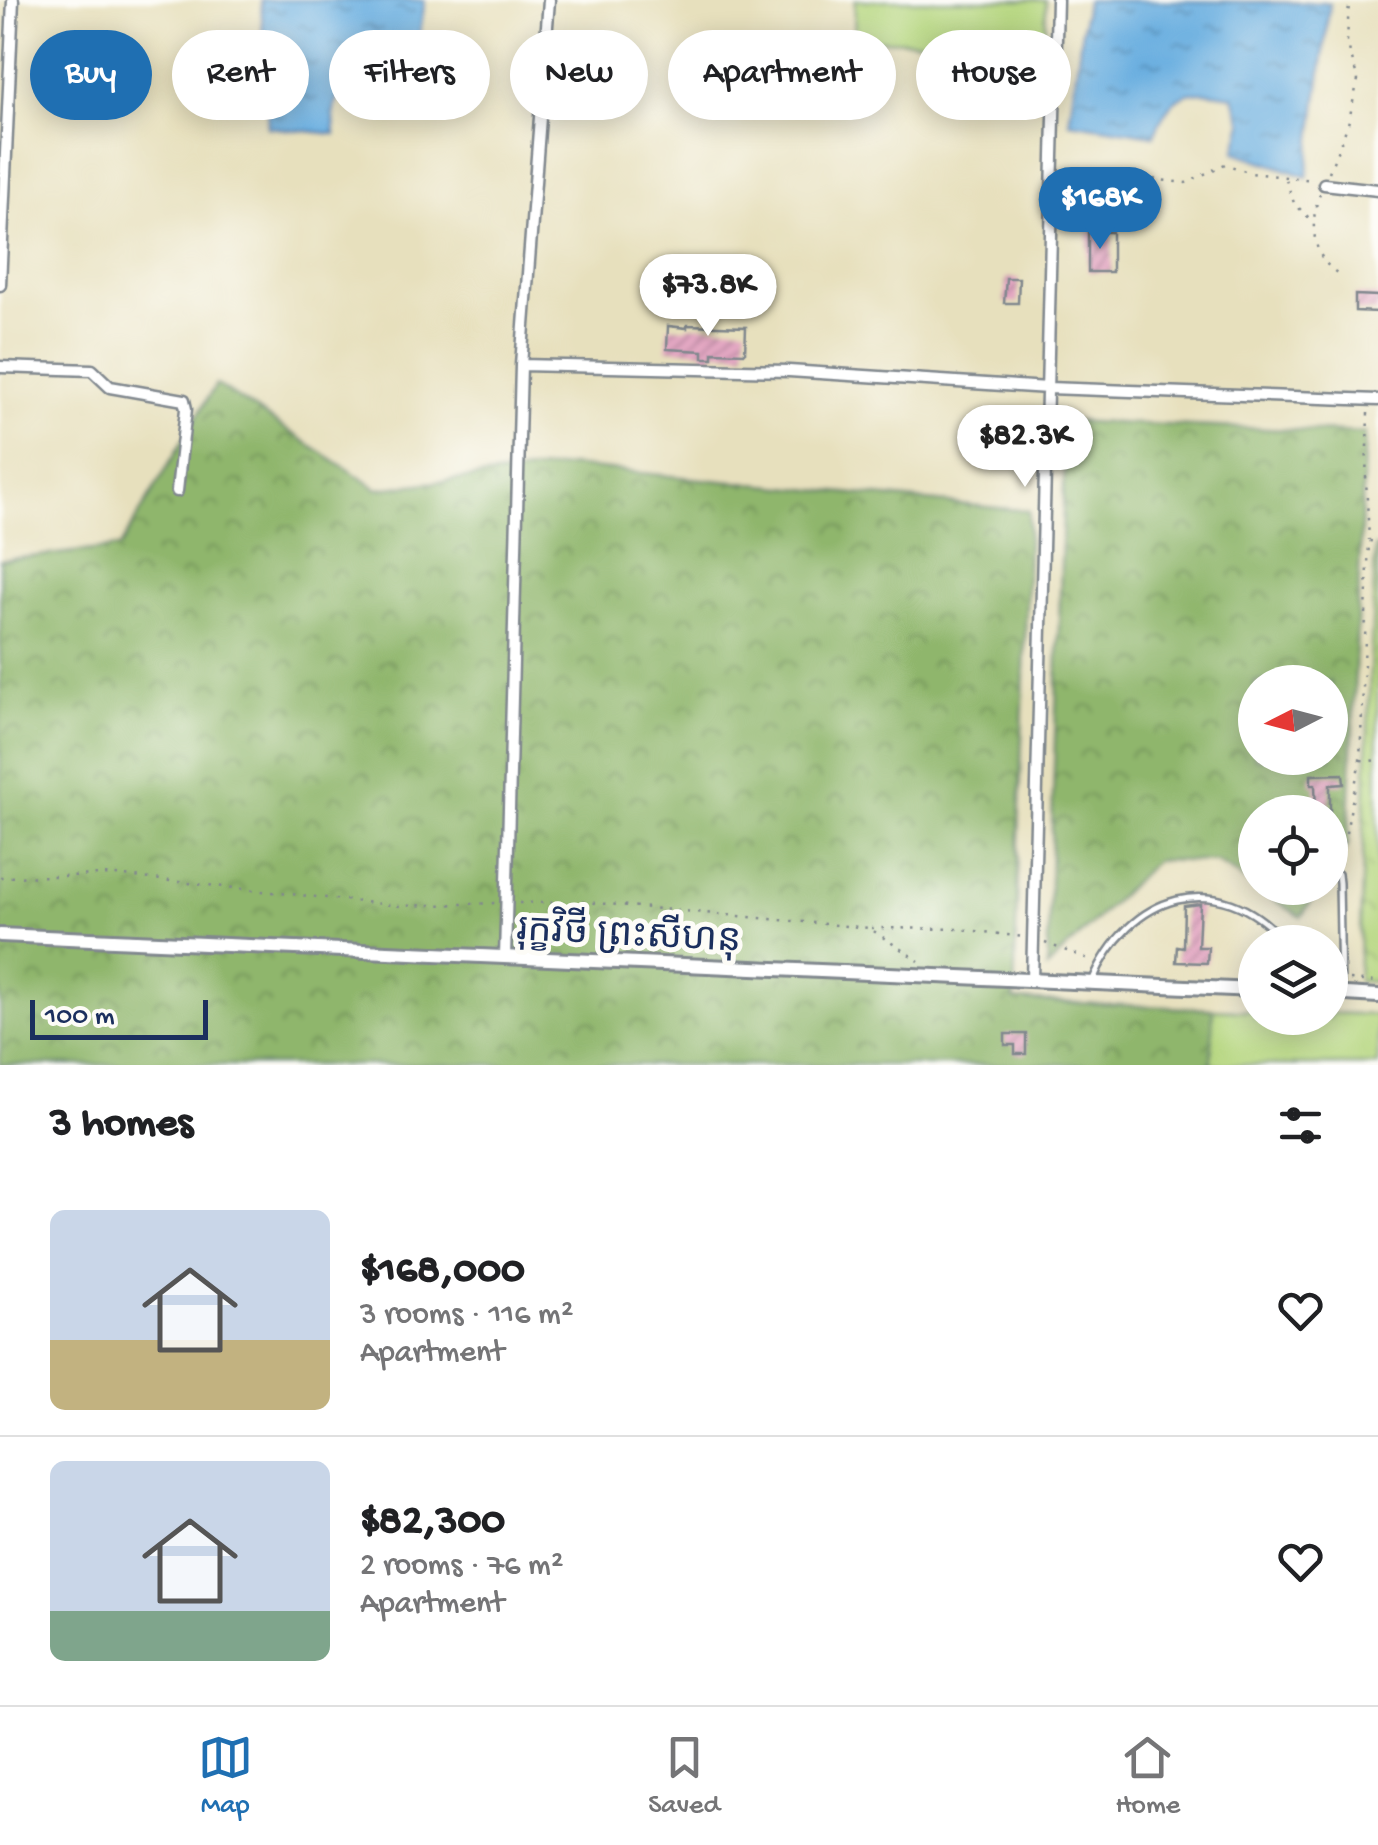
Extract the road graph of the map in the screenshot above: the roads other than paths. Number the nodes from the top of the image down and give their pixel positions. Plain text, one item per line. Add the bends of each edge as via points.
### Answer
1 (13, 0) edge
2 (549, 0) edge
3 (1057, 0) edge
4 (1324, 184) road end
5 (1378, 190) edge
6 (2, 196) edge
7 (0, 285) edge
8 (520, 365) junction
9 (0, 367) edge
10 (1048, 388) junction
11 (1374, 400) edge
12 (177, 491) dead end
13 (1266, 925) edge
14 (0, 934) edge
15 (505, 957) junction
16 (1032, 980) junction
17 (1092, 983) junction
18 (1238, 989) edge
19 (1348, 991) edge
20 (1378, 996) edge

1 - 6 street
2 - 8 street
3 - 10 street
4 - 5 street
6 - 7 street
8 - 10 street via 789,371
8 - 15 street
9 - 12 street via 92,370 110,387 184,400
10 - 11 street
10 - 16 street
13 - 17 lane via 1226,900 1184,898 1125,928
14 - 15 street, រុក្ខវិថី ព្រះសីហនុ
15 - 16 street, រុក្ខវិថី ព្រះសីហនុ
16 - 17 street, រុក្ខវិថី ព្រះសីហនុ
17 - 18 street, រុក្ខវិថី ព្រះសីហនុ
19 - 20 street

